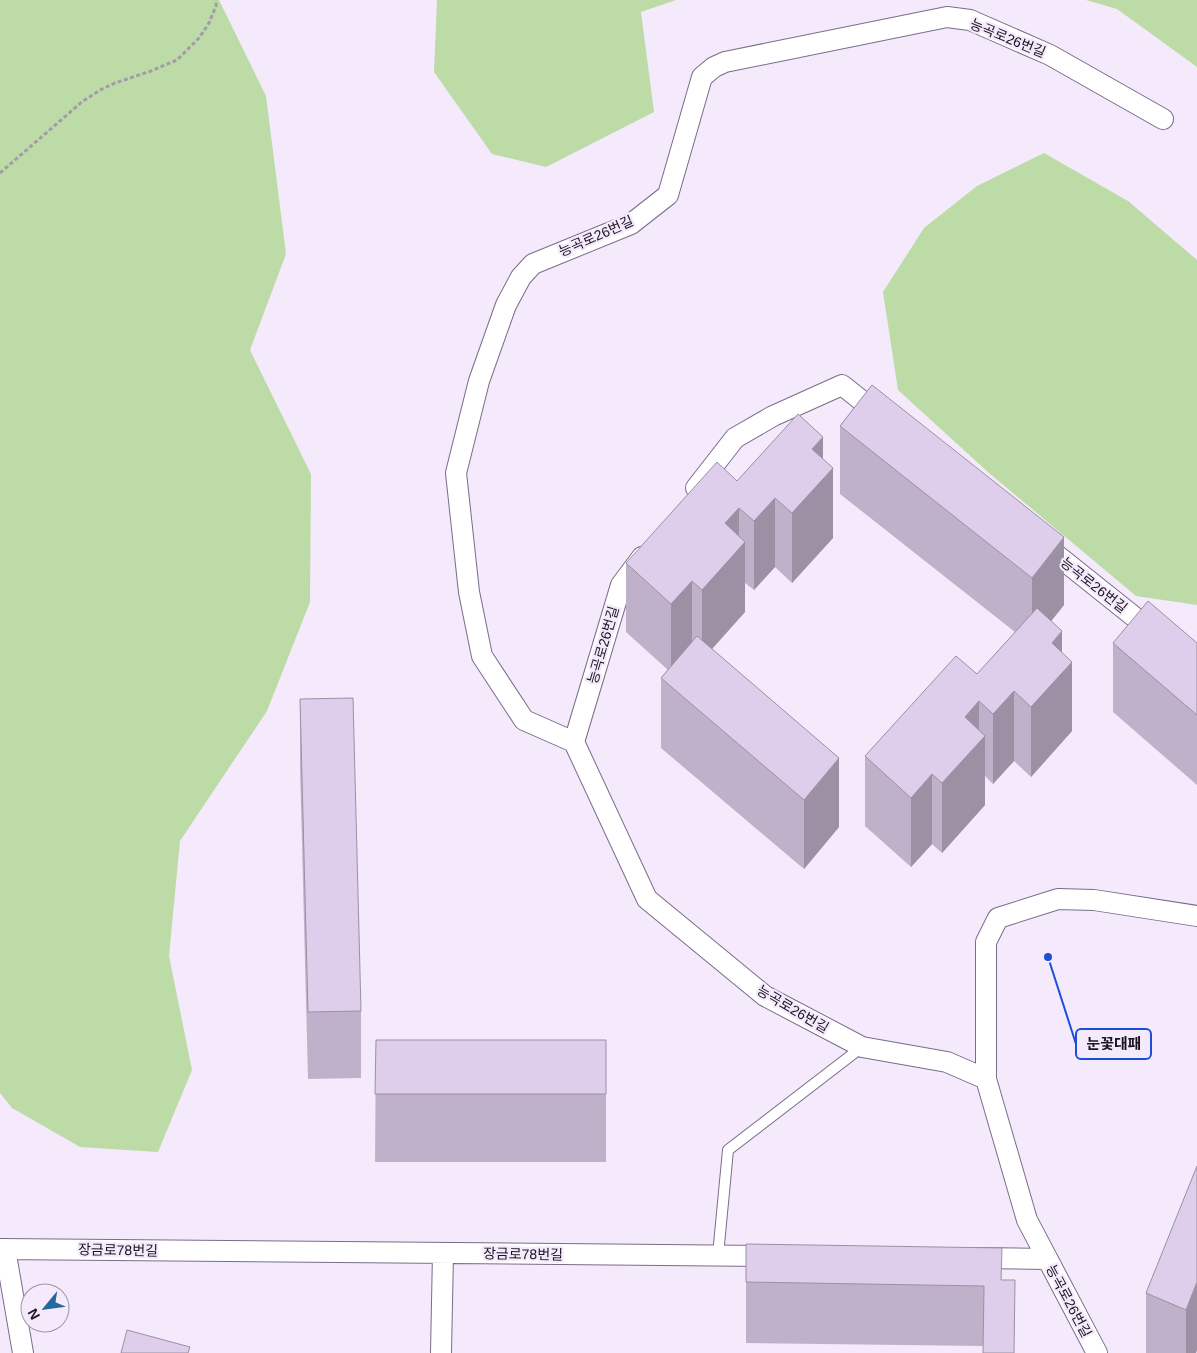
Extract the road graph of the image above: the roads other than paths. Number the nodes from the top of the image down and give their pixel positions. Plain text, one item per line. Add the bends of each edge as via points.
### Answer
1 (1163, 119) dead end
2 (896, 428) edge
3 (687, 500) edge
4 (1026, 531) edge
5 (651, 546) edge
6 (1197, 666) edge
7 (574, 742) junction
8 (1197, 916) edge
9 (986, 1029) junction
10 (862, 1047) junction
11 (947, 1062) junction
12 (986, 1079) junction
13 (2, 1249) edge
14 (443, 1253) junction
15 (718, 1255) junction
16 (788, 1256) edge
17 (957, 1258) edge
18 (1047, 1259) junction
19 (23, 1353) edge
20 (441, 1353) edge
21 (1097, 1353) edge

1 - 7 street, 능곡로26번길 via 1050,55 970,20 947,17 724,62 702,77 668,195 631,224 533,264 521,277 506,306 479,381 456,473 469,592 482,656 524,720
2 - 3 street via 842,385 773,416 735,438
4 - 6 street, 능곡로26번길
5 - 7 street, 능곡로26번길 via 620,585
7 - 10 street, 능곡로26번길 via 647,899 764,996
8 - 9 street, 능곡로26번길 via 1094,900 1058,899 998,918 986,942
9 - 11 street via 971,1059
9 - 12 street, 능곡로26번길
10 - 11 street, 능곡로26번길
10 - 15 lane via 728,1150
11 - 12 street, 능곡로26번길
12 - 18 street, 능곡로26번길 via 1027,1220
13 - 14 street, 장금로78번길
13 - 19 street
14 - 15 street, 장금로78번길
14 - 20 street
15 - 16 street, 장금로78번길
17 - 18 street
18 - 21 street, 능곡로26번길

